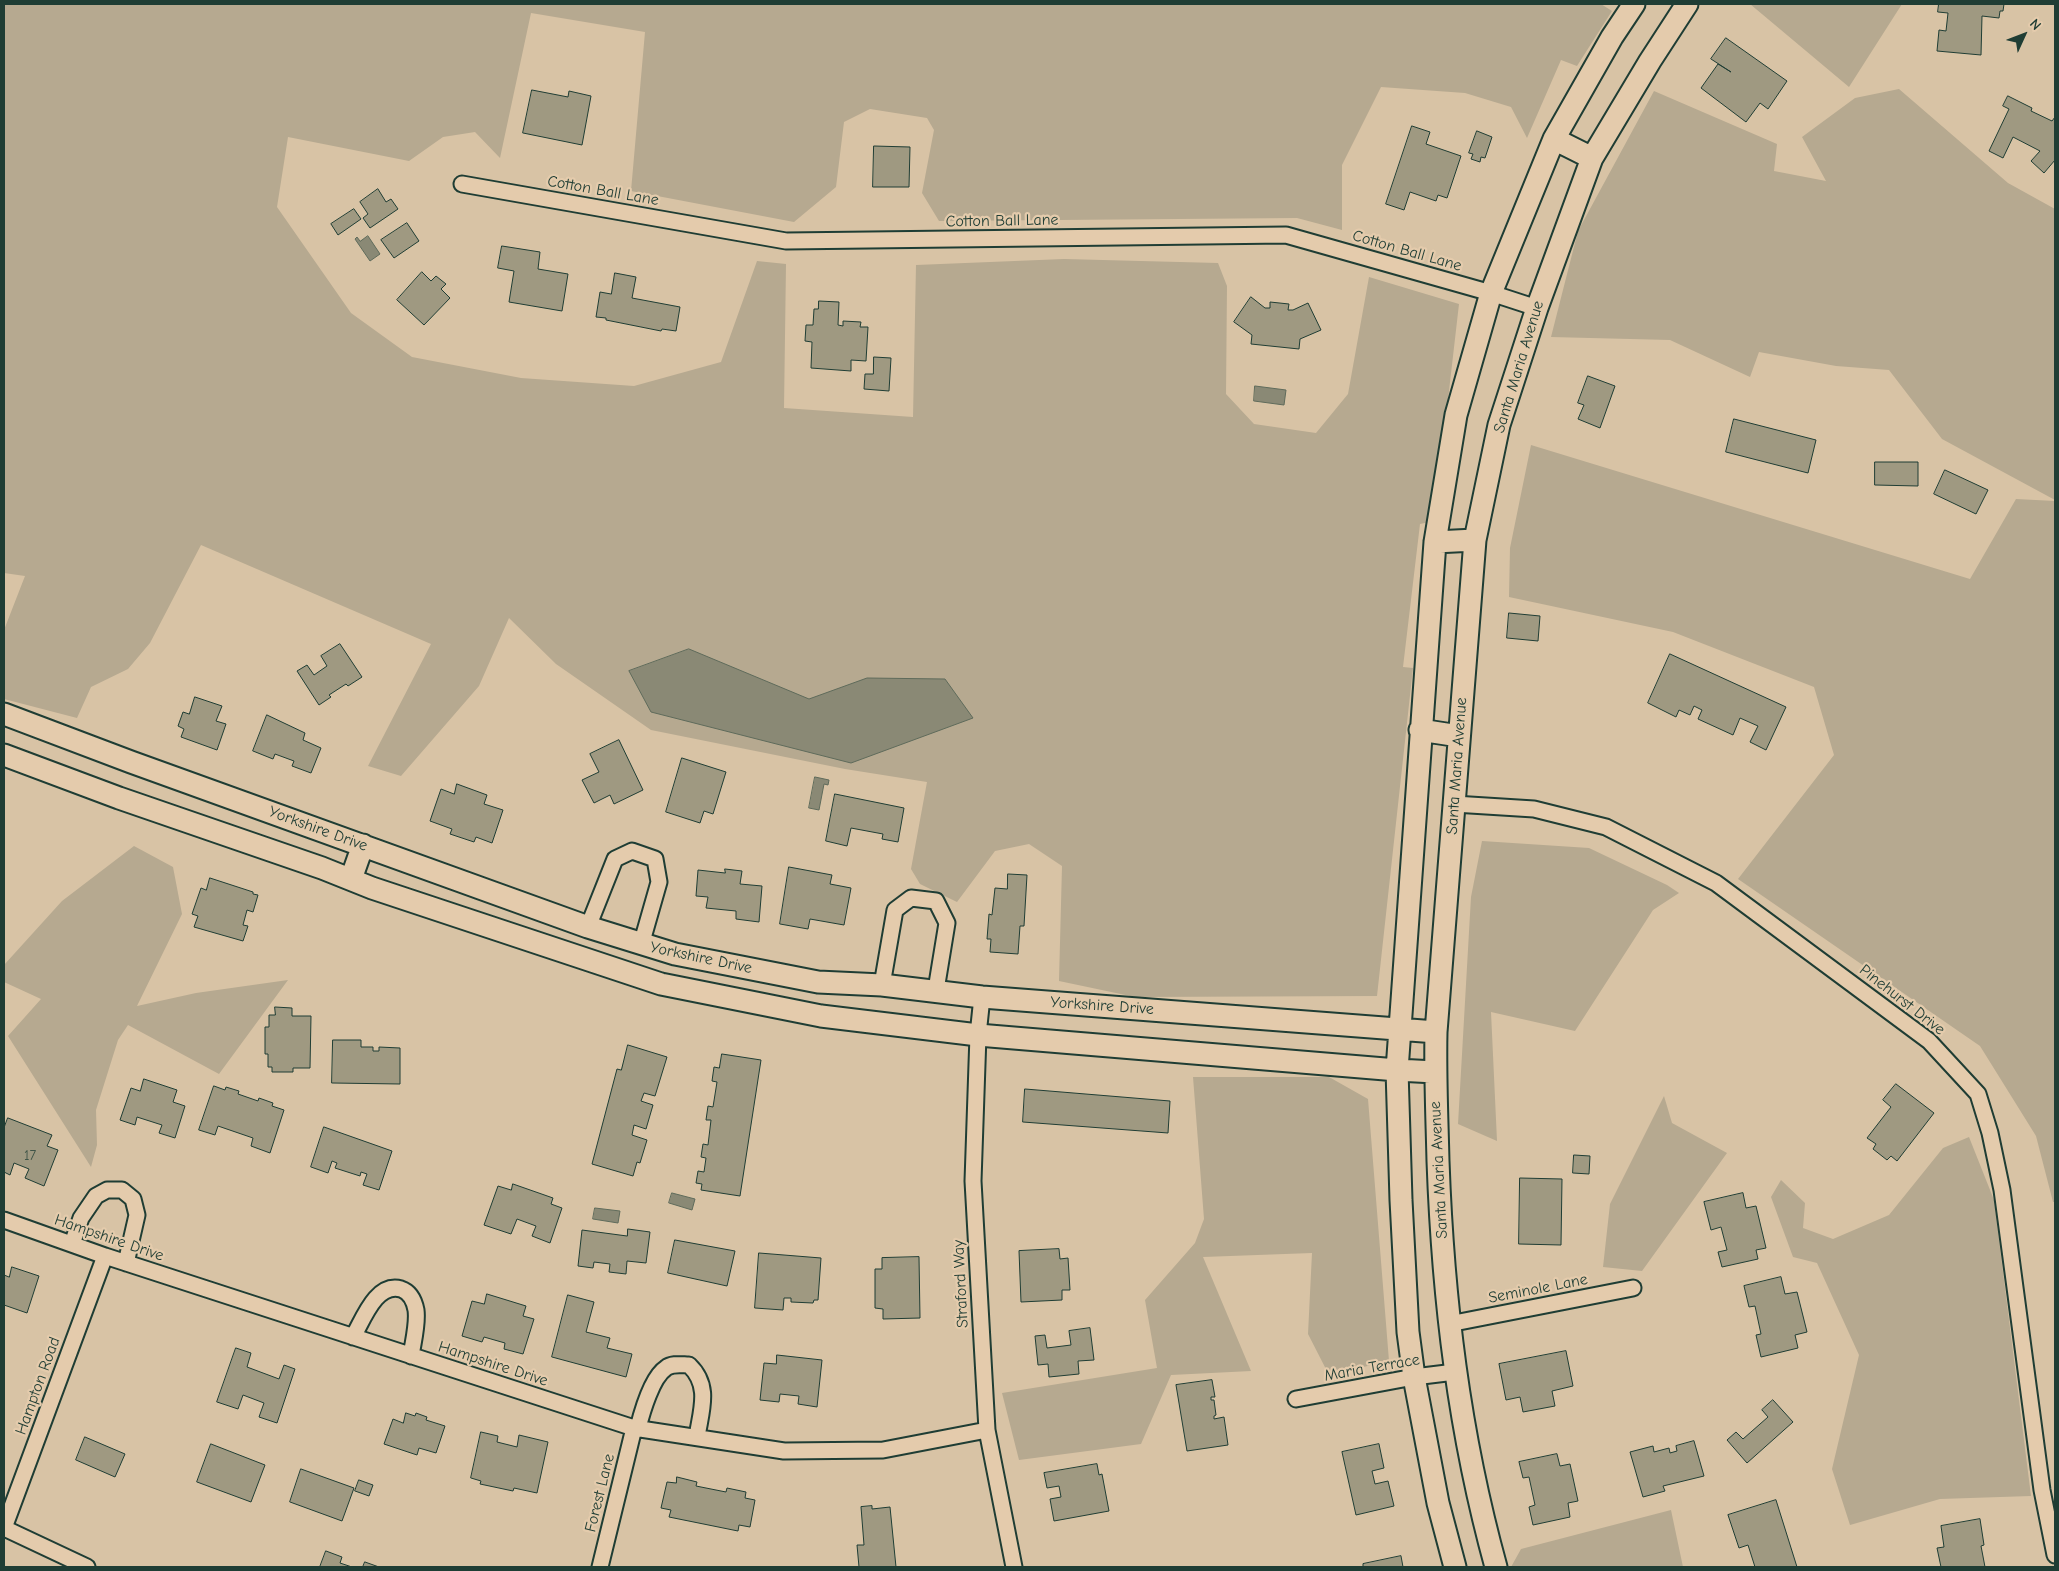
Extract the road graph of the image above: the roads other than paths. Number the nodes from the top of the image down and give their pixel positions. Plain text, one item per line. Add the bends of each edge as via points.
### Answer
1 (1634, 4) edge
2 (1687, 4) edge
3 (1554, 138) junction
4 (1592, 158) junction
5 (462, 184) dead end
6 (1491, 293) junction
7 (1537, 308) junction
8 (1475, 540) junction
9 (1435, 542) junction
10 (4, 714) edge
11 (1420, 730) junction
12 (1458, 736) junction
13 (4, 755) edge
14 (1454, 804) junction
15 (363, 845) junction
16 (351, 879) junction
17 (588, 927) junction
18 (641, 944) junction
19 (882, 985) junction
20 (936, 990) junction
21 (982, 997) junction
22 (1400, 1029) junction
23 (1436, 1032) junction
24 (978, 1035) junction
25 (1397, 1070) junction
26 (1435, 1072) junction
27 (4, 1220) edge
28 (72, 1244) junction
29 (105, 1256) junction
30 (126, 1263) junction
31 (1633, 1288) dead end
32 (1449, 1324) junction
33 (353, 1337) junction
34 (411, 1356) junction
35 (1454, 1372) junction
36 (1414, 1377) junction
37 (1296, 1399) dead end
38 (636, 1428) junction
39 (987, 1430) junction
40 (697, 1437) junction
41 (4, 1528) edge
42 (2055, 1555) edge
43 (87, 1567) edge
44 (600, 1567) edge
45 (1014, 1567) edge
46 (1455, 1567) edge
47 (1496, 1567) edge

1 - 3 street
2 - 4 street, Santa Maria Avenue
3 - 4 street
3 - 6 street
4 - 7 street, Santa Maria Avenue
5 - 6 street, Cotton Ball Lane via 786,241 1286,235
6 - 7 street, Cotton Ball Lane
6 - 9 street via 1456,414
7 - 8 street, Santa Maria Avenue via 1499,425
8 - 9 street
8 - 12 street, Santa Maria Avenue
9 - 11 street
10 - 15 street, Yorkshire Drive
11 - 12 street
11 - 22 street
12 - 14 street, Santa Maria Avenue
13 - 16 street, Yorkshire Drive
14 - 23 street, Santa Maria Avenue
14 - 42 street, Pinehurst Drive via 1534,809 1606,827 1716,883 1929,1041 1978,1094 2002,1190 2042,1490
15 - 16 street
15 - 17 street, Yorkshire Drive
16 - 24 street, Yorkshire Drive via 661,984 821,1016
17 - 18 street, Yorkshire Drive
17 - 18 street via 615,859 632,851 654,859 659,882
18 - 19 street, Yorkshire Drive via 675,954 818,982
19 - 20 street, Yorkshire Drive
19 - 20 street via 895,910 911,898 936,901 947,923
20 - 21 street, Yorkshire Drive
21 - 22 street, Yorkshire Drive
21 - 24 street, Straford Way
22 - 23 street, Yorkshire Drive
22 - 25 street
23 - 26 street, Santa Maria Avenue
24 - 25 street, Yorkshire Drive
24 - 39 street, Straford Way via 973,1181
25 - 26 street, Yorkshire Drive
25 - 36 street via 1401,1210
26 - 32 street, Santa Maria Avenue
27 - 28 street, Hampshire Drive
28 - 29 street, Hampshire Drive
28 - 30 street via 81,1218 96,1196 107,1190 122,1190 133,1199 138,1215
29 - 30 street, Hampshire Drive
29 - 41 street, Hampton Road
30 - 33 street, Hampshire Drive
31 - 32 street, Seminole Lane
32 - 35 street, Santa Maria Avenue
33 - 34 street, Hampshire Drive
33 - 34 street via 374,1300 384,1290 404,1290 411,1296 416,1310
34 - 38 street, Hampshire Drive
35 - 36 street, Maria Terrace
35 - 47 street, Santa Maria Avenue via 1478,1504
36 - 37 street, Maria Terrace
36 - 46 street via 1438,1503
38 - 40 street, Hampshire Drive
38 - 40 street, Forest Lane via 656,1378 666,1367 689,1365 699,1374 703,1388
38 - 44 street, Forest Lane
39 - 40 street, Hampshire Drive via 883,1450 784,1451
39 - 45 street, Straford Way
41 - 43 street

